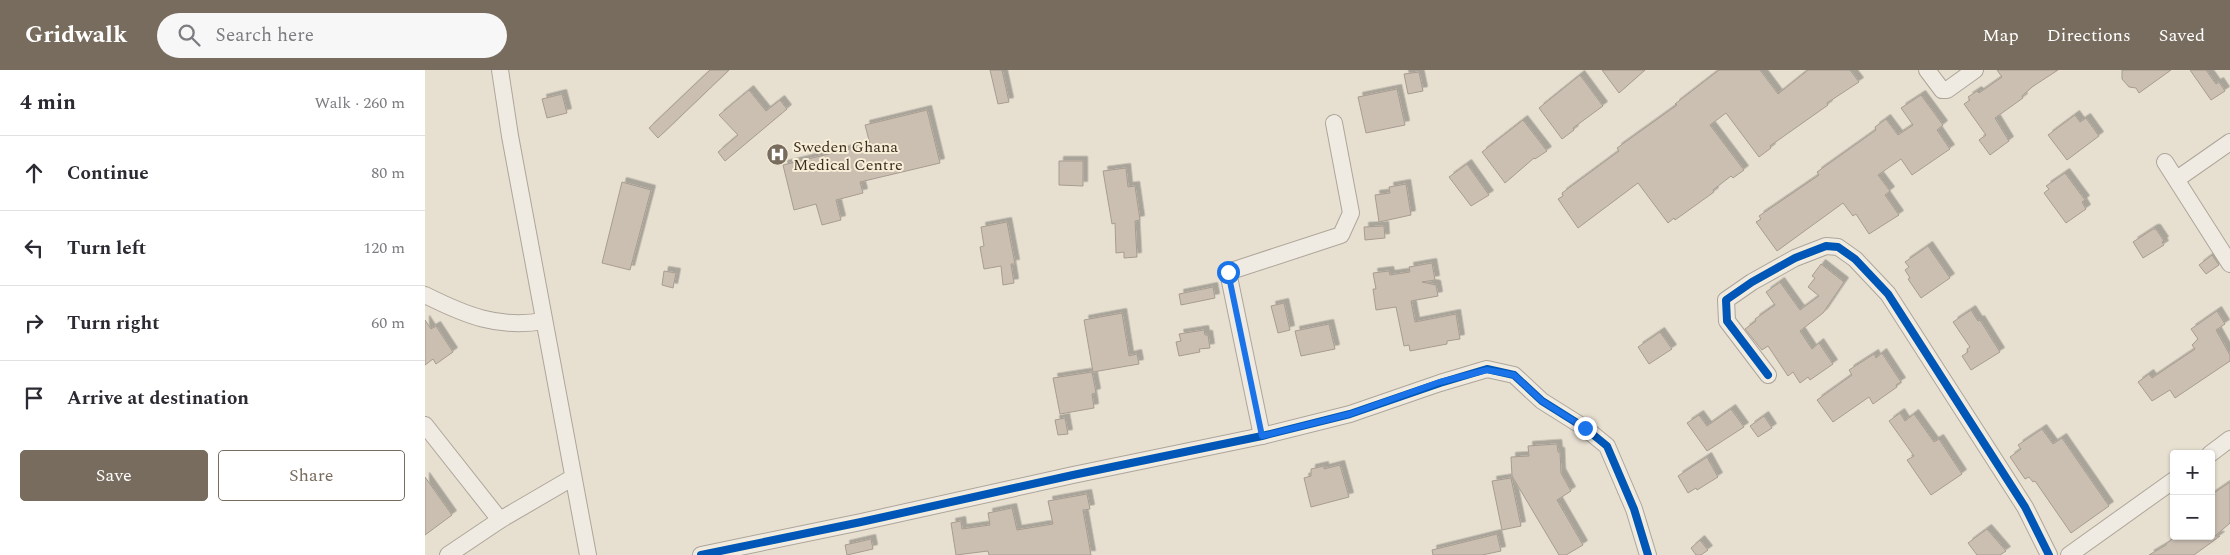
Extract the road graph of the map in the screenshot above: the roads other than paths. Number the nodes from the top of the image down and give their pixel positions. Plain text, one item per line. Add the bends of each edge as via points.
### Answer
1 (500, 70) edge
2 (1927, 70) edge
3 (1975, 70) edge
4 (1334, 123) dead end
5 (2230, 142) edge
6 (2165, 162) dead end
7 (2177, 179) junction
8 (2230, 264) edge
9 (425, 295) edge
10 (544, 321) junction
11 (1767, 375) dead end
12 (425, 425) edge
13 (1262, 436) junction
14 (2230, 439) edge
15 (2215, 450) edge
16 (572, 478) junction
17 (2170, 483) edge
18 (500, 520) junction
19 (449, 555) edge
20 (588, 555) edge
21 (701, 555) edge
22 (1649, 555) edge
23 (2049, 555) edge
24 (2069, 555) edge

1 - 10 street
2 - 3 street via 1942,90 1947,90
4 - 13 street via 1351,213 1341,235 1228,272
5 - 7 street
6 - 7 street
7 - 8 street
9 - 10 street via 460,312 500,323
10 - 16 street
11 - 23 street via 1727,321 1727,300 1795,258 1826,246 1838,247 1855,259 1888,294 2025,507
12 - 18 street
13 - 21 street
13 - 22 street via 1350,414 1440,382 1487,370 1514,375 1542,401 1607,446 1634,509
14 - 15 street
16 - 18 street
16 - 20 street
17 - 24 street
18 - 19 street

